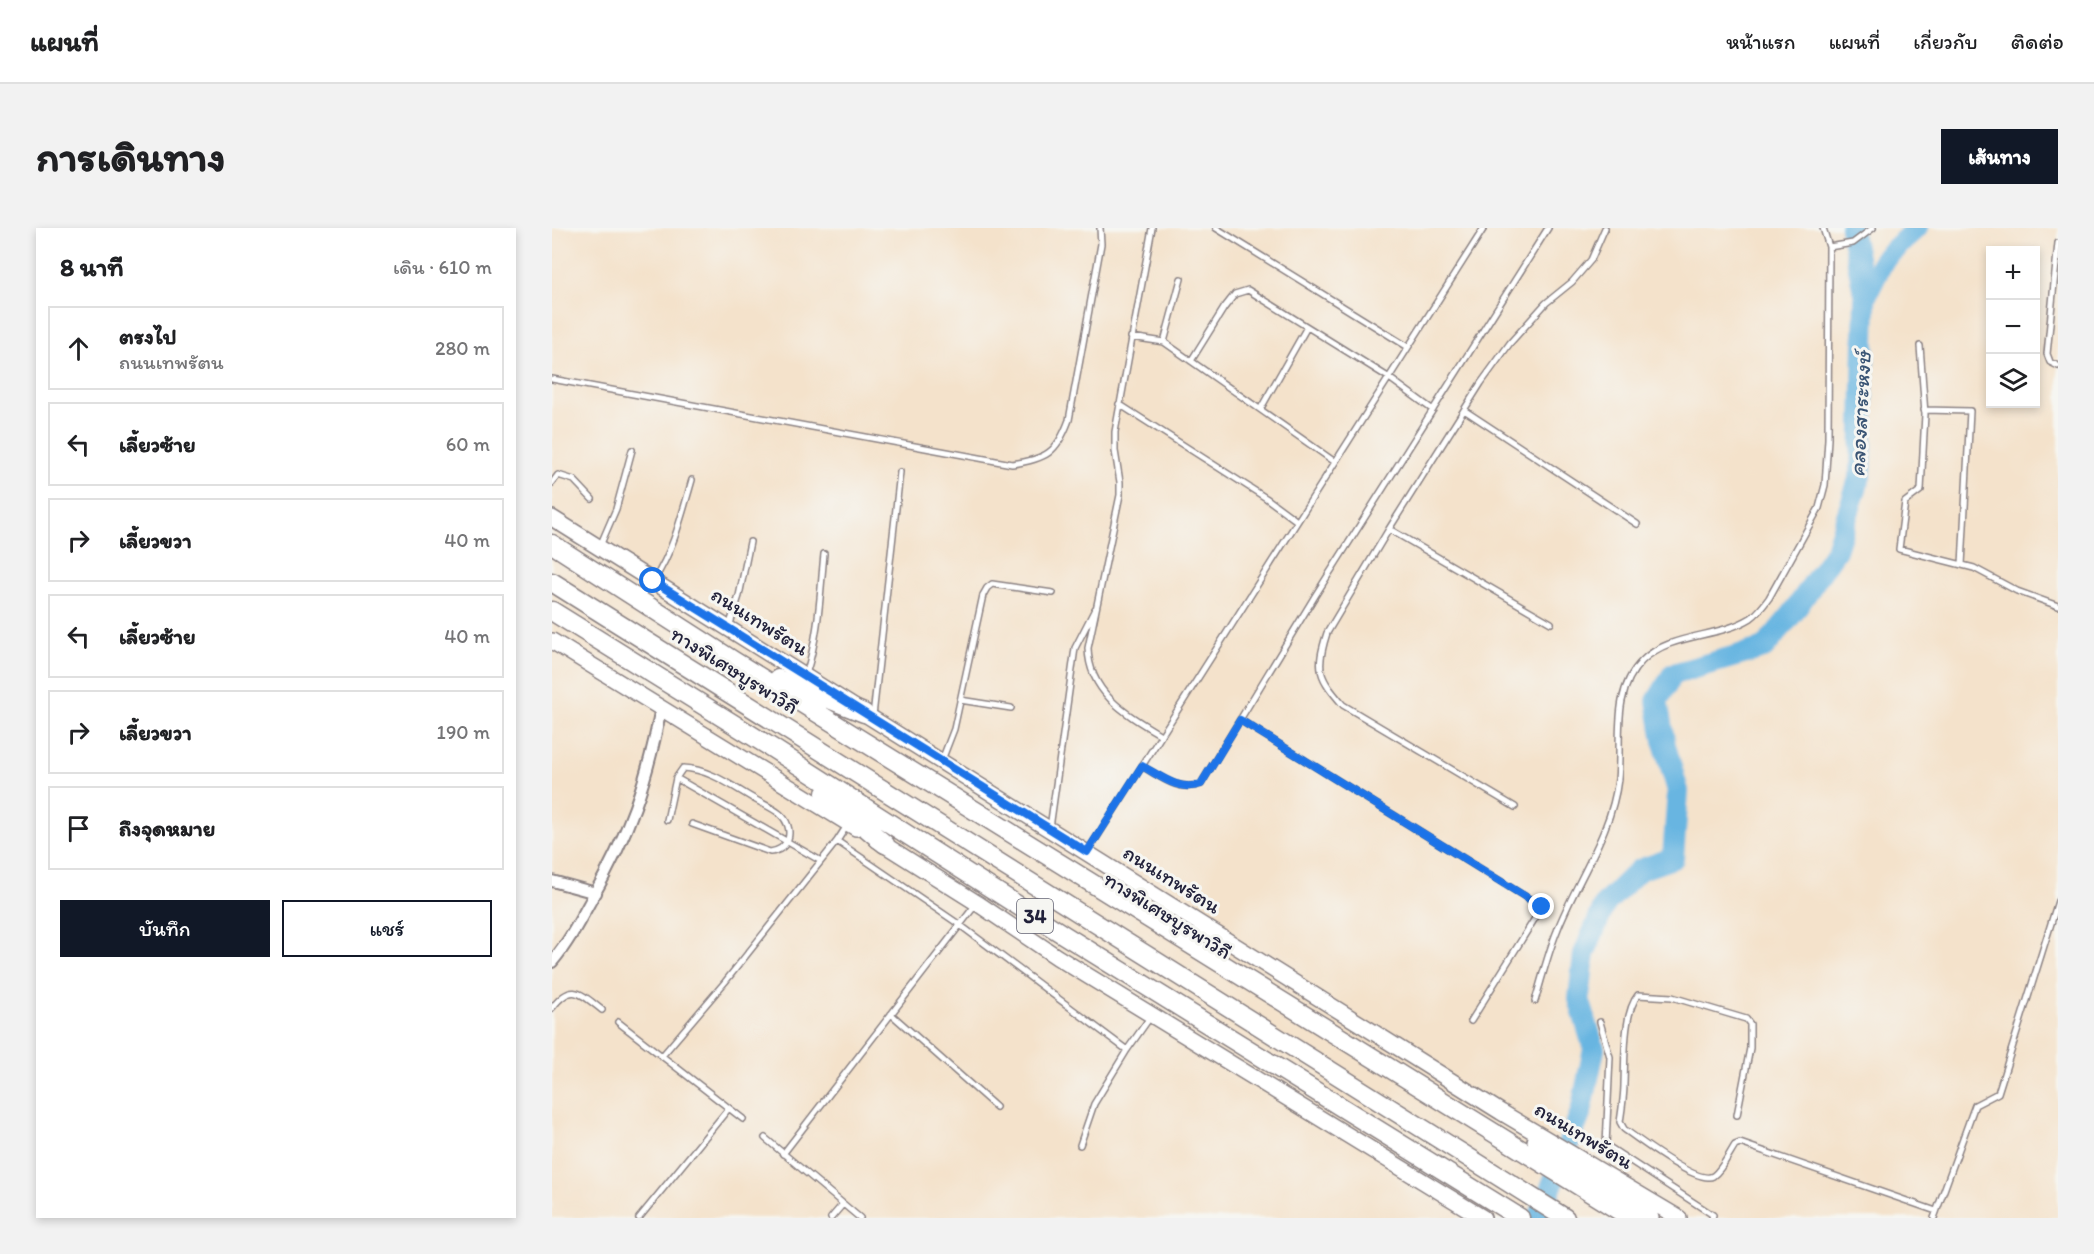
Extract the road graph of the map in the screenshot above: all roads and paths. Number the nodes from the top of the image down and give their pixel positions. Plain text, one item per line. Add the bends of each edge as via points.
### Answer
1 (1100, 228) edge
2 (1152, 228) edge
3 (1216, 228) edge
4 (1484, 228) edge
5 (1548, 228) edge
6 (1605, 228) edge
7 (1823, 228) edge
8 (1873, 228) edge
9 (2058, 243) edge
10 (1829, 247) junction
11 (1181, 279) dead end
12 (1307, 327) junction
13 (1131, 336) junction
14 (1164, 342) junction
15 (1920, 346) dead end
16 (1408, 347) junction
17 (1191, 361) junction
18 (2058, 366) edge
19 (1388, 378) junction
20 (552, 379) edge
21 (1119, 404) junction
22 (1261, 408) junction
23 (1433, 410) junction
24 (1464, 410) junction
25 (1924, 410) junction
26 (632, 450) dead end
27 (1335, 462) junction
28 (900, 472) dead end
29 (692, 480) dead end
30 (552, 483) edge
31 (591, 499) dead end
32 (552, 518) edge
33 (1297, 521) junction
34 (1637, 524) dead end
35 (1389, 529) junction
36 (750, 542) dead end
37 (552, 543) edge
38 (599, 548) junction
39 (824, 554) dead end
40 (552, 555) edge
41 (1962, 565) junction
42 (653, 581) junction
43 (552, 582) edge
44 (1053, 593) dead end
45 (1098, 603) junction
46 (2058, 606) edge
47 (552, 611) edge
48 (1551, 623) dead end
49 (728, 628) junction
50 (552, 641) edge
51 (734, 661) junction
52 (805, 676) junction
53 (960, 700) junction
54 (660, 707) junction
55 (1011, 708) dead end
56 (868, 715) junction
57 (1240, 720) junction
58 (1161, 735) junction
59 (772, 748) junction
60 (941, 761) junction
61 (1142, 766) junction
62 (676, 778) junction
63 (1515, 807) dead end
64 (667, 820) dead end
65 (848, 822) junction
66 (692, 824) dead end
67 (1050, 829) junction
68 (837, 841) junction
69 (787, 842) junction
70 (885, 844) junction
71 (1087, 852) junction
72 (821, 861) junction
73 (552, 881) edge
74 (596, 893) junction
75 (2058, 901) edge
76 (977, 903) junction
77 (960, 925) junction
78 (552, 962) edge
79 (1535, 1001) dead end
80 (552, 1008) edge
81 (602, 1010) dead end
82 (891, 1014) junction
83 (1152, 1015) junction
84 (1471, 1021) dead end
85 (618, 1022) dead end
86 (1600, 1022) dead end
87 (1127, 1050) junction
88 (662, 1056) junction
89 (996, 1107) dead end
90 (729, 1108) junction
91 (1737, 1115) dead end
92 (743, 1119) dead end
93 (765, 1138) dead end
94 (1080, 1144) dead end
95 (783, 1154) junction
96 (1551, 1154) junction
97 (1572, 1167) junction
98 (843, 1204) junction
99 (1936, 1211) junction
100 (1714, 1217) edge
101 (639, 1218) edge
102 (831, 1218) edge
103 (860, 1218) edge
104 (1483, 1218) edge
105 (1520, 1218) edge
106 (1565, 1218) edge
107 (1608, 1218) edge
108 (1631, 1218) edge
109 (1651, 1218) edge
110 (1679, 1218) edge
111 (1934, 1218) edge

1 - 20 lane via 1101,244 1069,420 1061,440 1034,460 1012,464
2 - 13 lane
3 - 16 lane
4 - 16 lane
5 - 23 lane
6 - 24 lane via 1591,260 1510,343
7 - 10 lane
8 - 10 lane via 1853,243
9 - 18 lane via 2047,354 2050,362
10 - 79 lane via 1828,439 1819,508 1759,610 1730,627 1660,647 1629,678 1619,712 1618,779 1612,808 1557,931
11 - 14 lane
12 - 17 lane via 1248,290 1234,294
12 - 19 lane
12 - 22 lane
13 - 14 lane
13 - 21 lane
14 - 17 lane
15 - 25 lane
16 - 19 lane
17 - 22 lane
19 - 23 lane
19 - 27 lane
21 - 33 lane
21 - 45 lane via 1114,451 1120,495
22 - 27 lane
23 - 57 lane
24 - 34 lane
24 - 35 lane
25 - 41 lane via 1970,411
25 - 41 lane via 1922,490 1905,502 1899,549
26 - 38 lane via 616,509
27 - 33 lane
28 - 56 lane
29 - 42 lane via 671,548
30 - 31 lane via 558,475 574,480
32 - 38 main road, ถนนเทพรัตน
33 - 58 lane
35 - 48 lane
35 - 63 lane via 1327,633 1320,663 1324,682 1343,705
36 - 49 lane
37 - 51 highway, ถนนเทพรัตน
38 - 42 main road, ถนนเทพรัตน
39 - 52 lane via 817,630
40 - 107 highway, ทางพิเศษบูรพาวิถี
41 - 46 lane
42 - 49 main road, ถนนเทพรัตน
43 - 106 highway, ทางพิเศษบูรพาวิถี
44 - 53 lane via 992,584 987,588
45 - 58 lane via 1088,648 1099,687 1122,711
45 - 67 lane via 1075,648
47 - 59 highway, 34
49 - 52 main road, ถนนเทพรัตน
50 - 54 main road, 34
51 - 56 highway
51 - 96 highway, ถนนเทพรัตน
52 - 56 main road, ถนนเทพรัตน
53 - 55 lane
53 - 60 lane
54 - 65 main road, 34
54 - 74 street via 642,791
56 - 60 main road, ถนนเทพรัตน
57 - 61 lane via 1201,784 1191,788 1175,785
57 - 84 lane via 1542,907
58 - 61 lane
59 - 70 highway
59 - 105 highway, 34
60 - 67 main road, ถนนเทพรัตน
61 - 71 lane
62 - 64 lane
62 - 69 lane
62 - 69 lane via 683,768 701,771 779,813 788,827
65 - 68 lane
65 - 70 main road, 34
66 - 69 lane via 770,852
67 - 71 main road, ถนนเทพรัตน
68 - 72 lane
68 - 77 lane
69 - 72 lane
70 - 76 main road, 34
71 - 96 main road, ถนนเทพรัตน via 1501,1112
72 - 88 lane
73 - 74 street
74 - 78 street
75 - 99 lane via 1998,1093 1975,1105
76 - 77 lane
76 - 83 main road, 34
77 - 82 lane
77 - 87 lane
80 - 81 lane via 573,991
82 - 89 lane
82 - 95 lane
83 - 87 lane
83 - 104 main road, 34
85 - 88 lane
86 - 100 lane via 1610,1057 1606,1145
87 - 94 lane via 1094,1104
88 - 90 lane
90 - 92 lane
90 - 101 lane
91 - 99 lane via 1750,1048 1750,1024 1672,997 1638,995 1630,1015 1625,1050 1620,1122 1624,1129 1672,1163 1705,1177 1714,1175 1740,1143
93 - 95 lane
95 - 98 lane
96 - 97 highway, ถนนเทพรัตน
97 - 108 highway, ถนนเทพรัตน
97 - 109 main road
97 - 110 main road, ถนนเทพรัตน
98 - 102 lane
98 - 103 lane
99 - 111 lane

